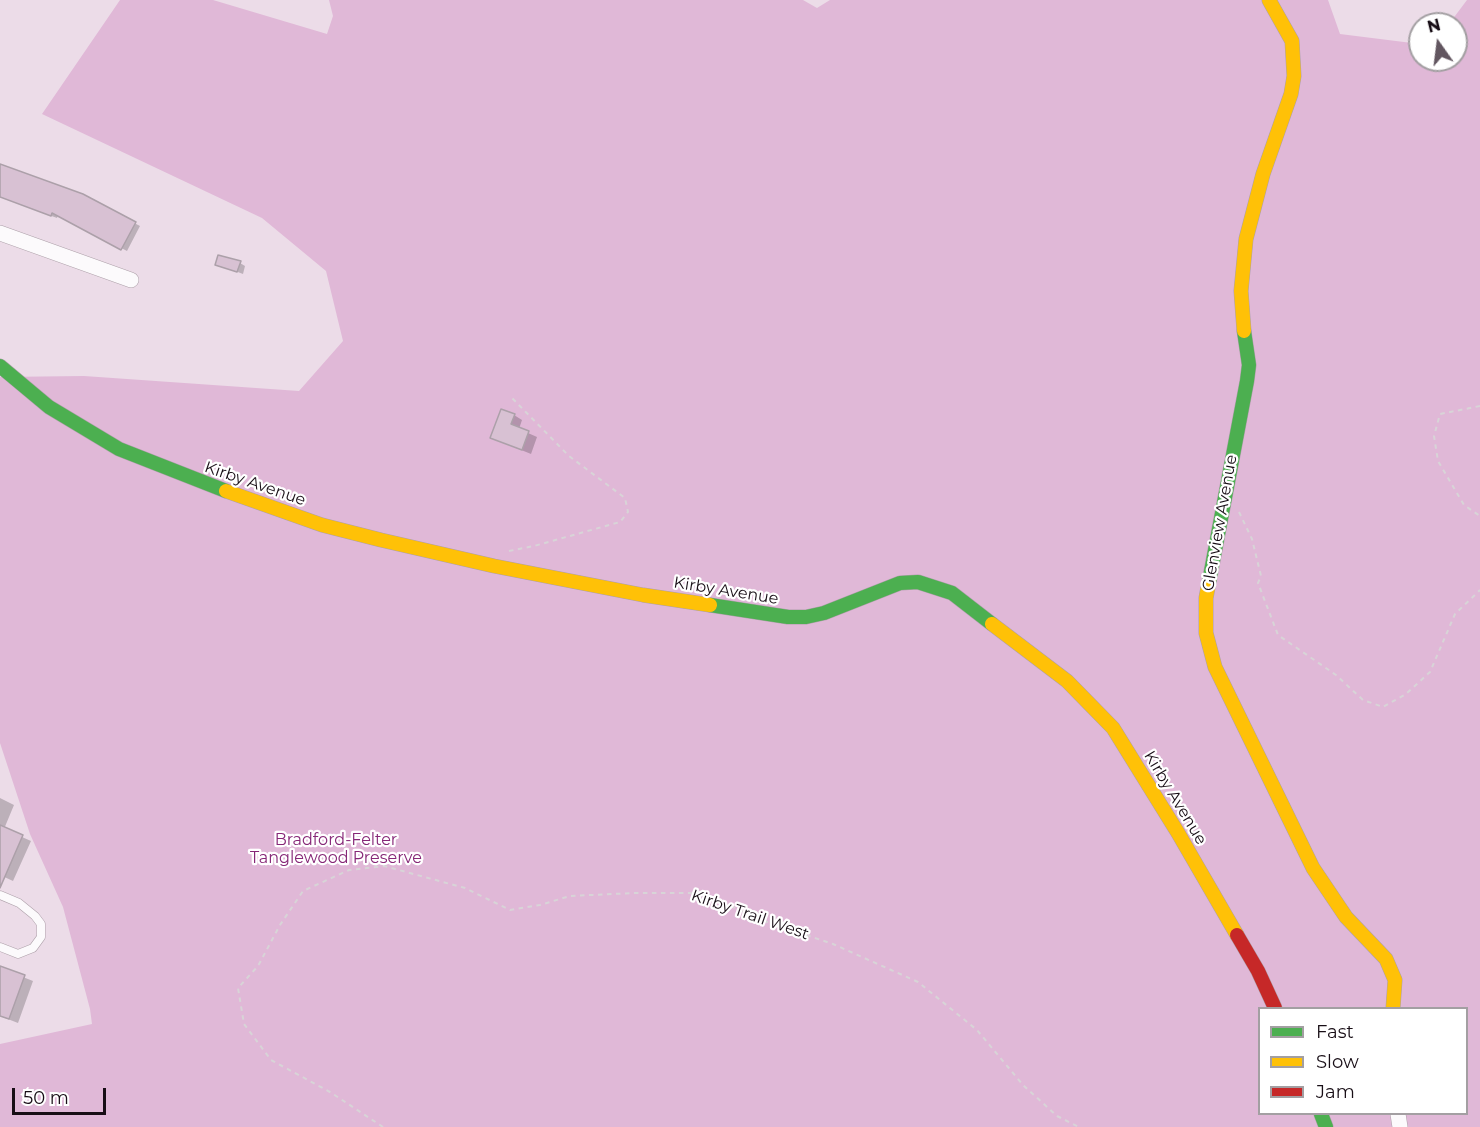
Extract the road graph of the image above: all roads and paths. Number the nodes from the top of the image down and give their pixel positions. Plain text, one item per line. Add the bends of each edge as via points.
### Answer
1 (1269, 0) edge
2 (0, 233) edge
3 (131, 280) dead end
4 (0, 366) edge
5 (511, 397) dead end
6 (1480, 406) edge
7 (1236, 504) dead end
8 (1480, 516) edge
9 (494, 566) junction
10 (1480, 590) edge
11 (0, 895) edge
12 (0, 946) edge
13 (1274, 1007) edge
14 (1393, 1007) edge
15 (383, 1127) edge
16 (1079, 1127) edge

1 - 14 street, Glenview Avenue via 1292,41 1294,76 1246,239 1241,291 1249,365 1206,598 1206,633 1215,667 1313,868 1346,916 1386,959 1395,980
2 - 3 street
4 - 9 street, Kirby Avenue via 49,407 119,449 193,480 322,525
5 - 9 path via 569,456 625,498 627,513 620,522 502,552
6 - 8 path via 1440,414 1434,436 1438,461 1464,505
7 - 10 path via 1252,539 1261,576 1258,583 1278,635 1336,675 1363,700 1383,707 1406,694 1430,672 1455,614
9 - 13 street, Kirby Avenue via 788,618 824,613 900,583 930,584 952,593 1067,681 1113,728 1178,833
11 - 12 lane via 35,916 41,924 41,937 33,948 18,954
15 - 16 path, Kirby Trail West via 271,1060 244,1024 238,988 258,966 303,891 349,870 384,866 465,888 510,910 570,896 654,892 690,893 722,902 918,982 977,1030 1023,1085 1057,1116

